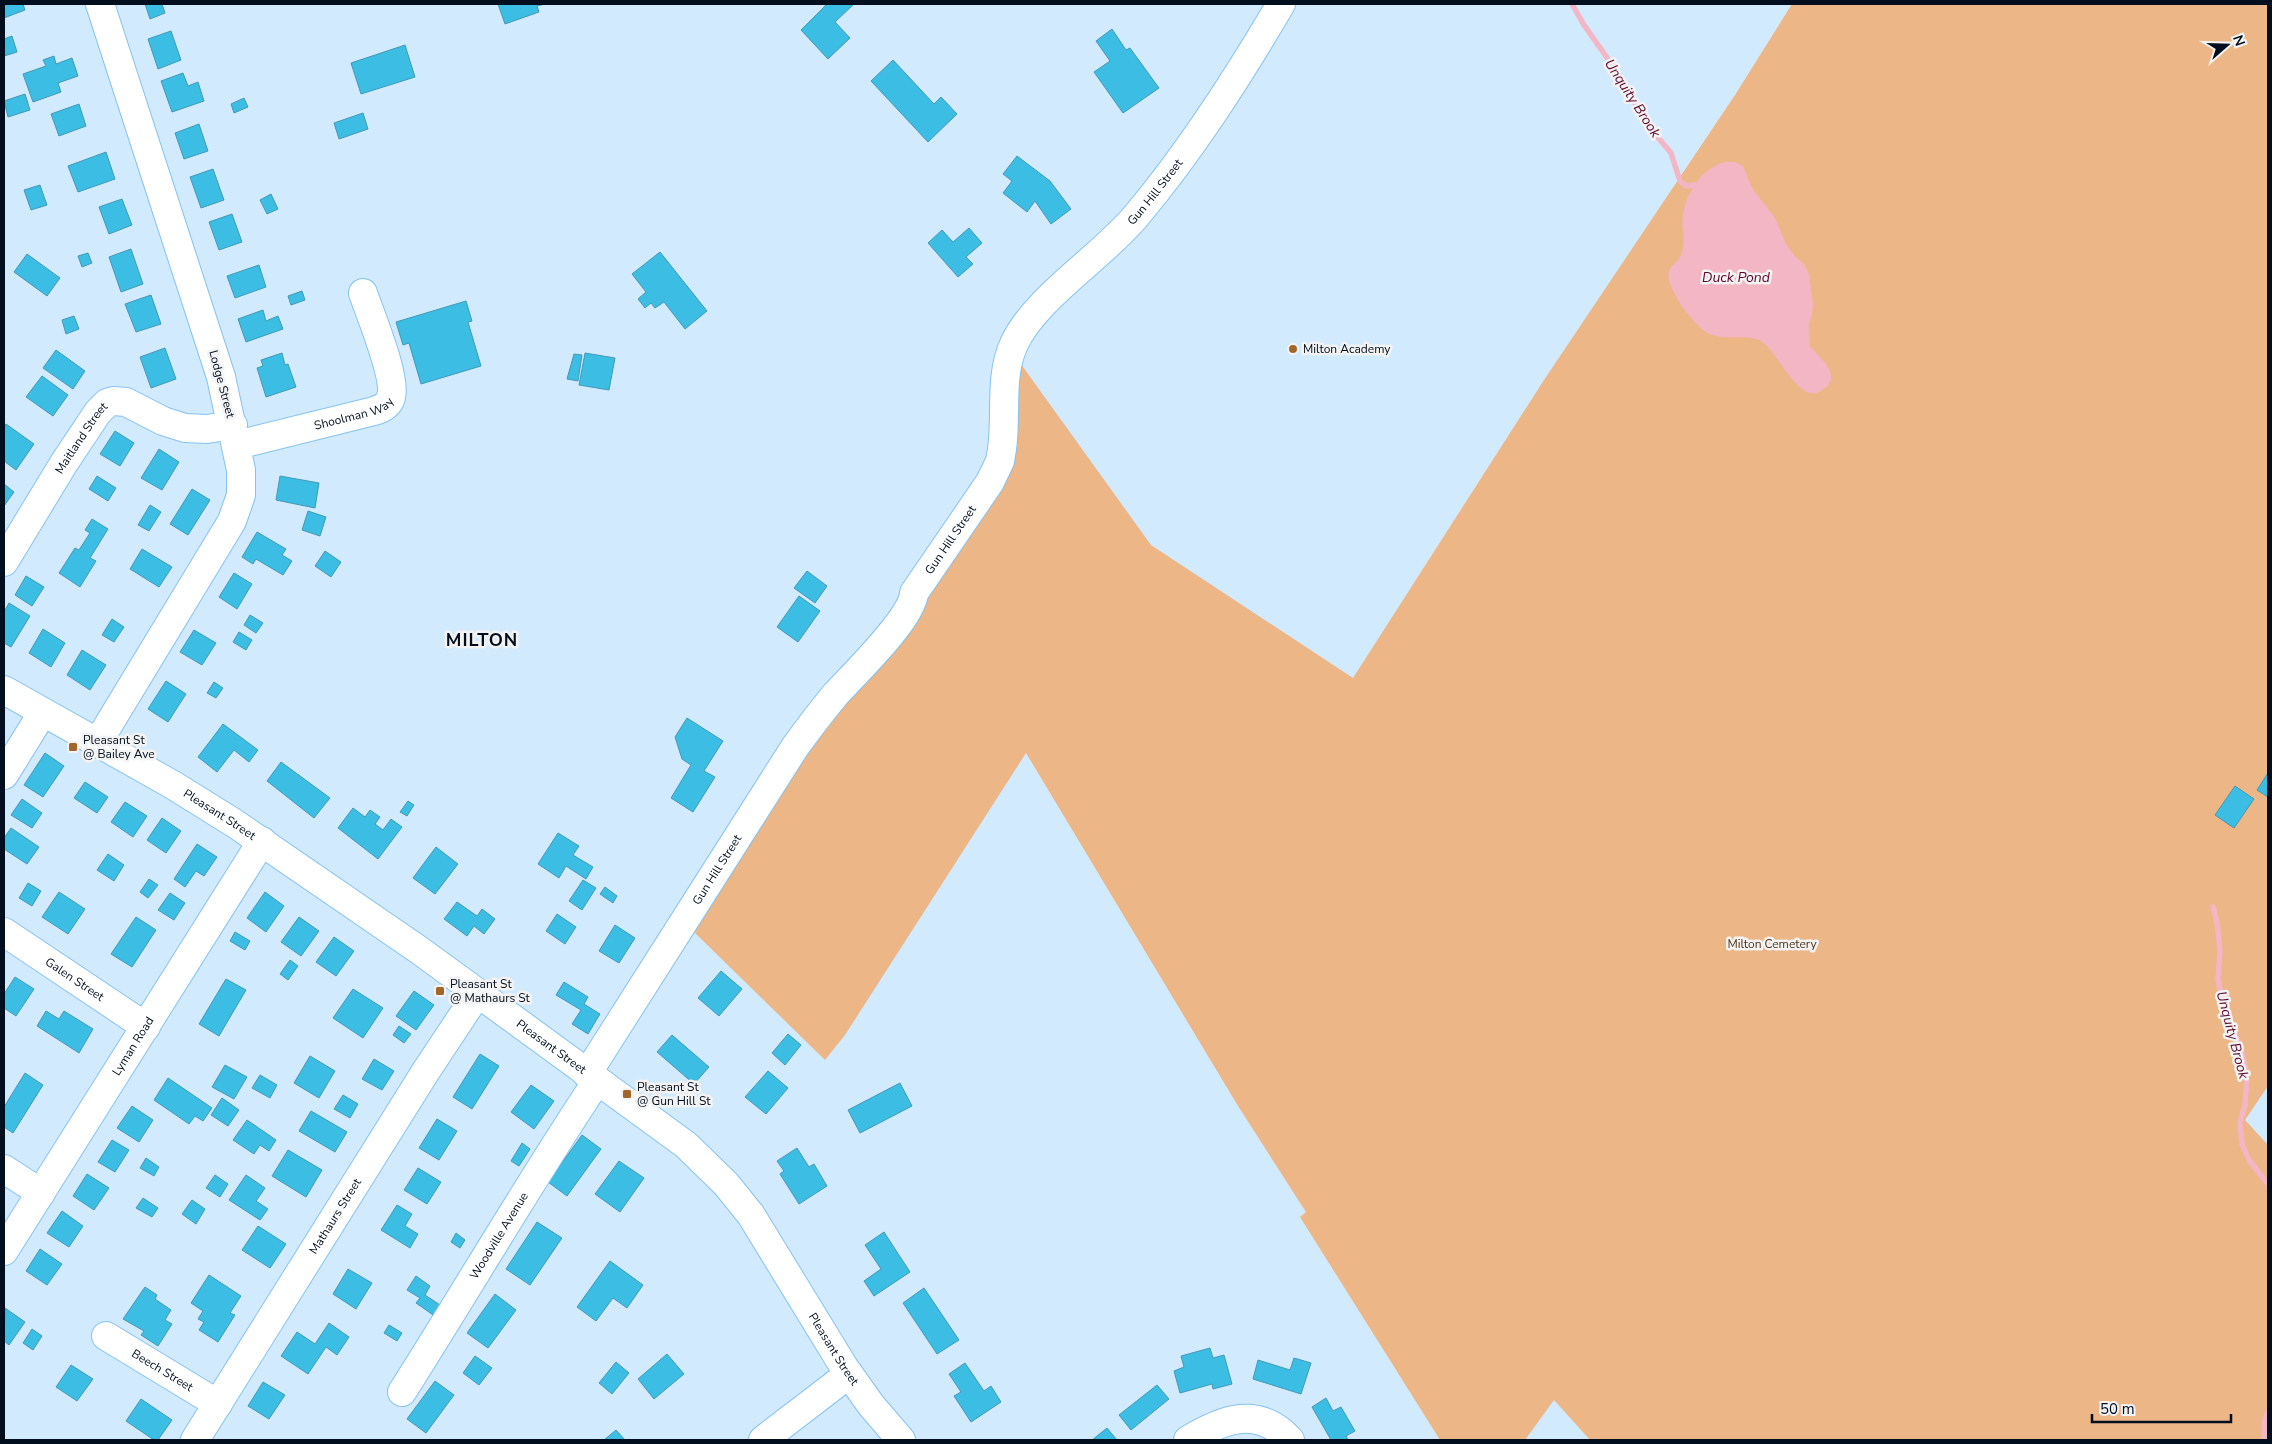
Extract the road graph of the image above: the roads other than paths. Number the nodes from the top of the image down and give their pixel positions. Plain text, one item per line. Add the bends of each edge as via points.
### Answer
1 (100, 4) edge
2 (1281, 4) edge
3 (363, 293) dead end
4 (235, 435) junction
5 (4, 562) edge
6 (4, 690) edge
7 (43, 712) junction
8 (98, 742) junction
9 (4, 775) edge
10 (262, 841) junction
11 (4, 932) edge
12 (477, 994) junction
13 (146, 1027) junction
14 (592, 1077) junction
15 (4, 1169) edge
16 (41, 1193) junction
17 (4, 1251) edge
18 (106, 1336) dead end
19 (849, 1374) junction
20 (402, 1392) dead end
21 (218, 1404) junction
22 (195, 1440) edge
23 (763, 1440) edge
24 (900, 1440) edge
25 (1188, 1440) edge
26 (1290, 1440) edge

1 - 4 street, Lodge Street via 215,357
2 - 14 street, Gun Hill Street via 1196,136 1137,215 1058,289 1018,337 1007,370 1000,462 990,482 914,593 914,601 897,625 834,696 795,747
3 - 4 street, Shoolman Way via 391,379 392,395 386,405 374,411
4 - 5 street, Maitland Street via 185,428 126,402 107,403 64,463
4 - 8 street, Lodge Street via 242,483 238,508
6 - 7 street, Pleasant Street
7 - 8 street, Pleasant Street
7 - 9 street
8 - 10 street, Pleasant Street
10 - 12 street, Pleasant Street
10 - 13 street, Lyman Road
11 - 13 street, Galen Street
12 - 14 street, Pleasant Street
12 - 21 street, Mathaurs Street
13 - 16 street, Lyman Road
14 - 19 street, Pleasant Street via 670,1133 726,1184 751,1215
14 - 20 street, Woodville Avenue via 545,1160
15 - 16 street
16 - 17 street, Lyman Road
18 - 21 street, Beech Street
19 - 23 street
19 - 24 street, Pleasant Street
21 - 22 street, Mathaurs Street
25 - 26 street via 1212,1427 1244,1419 1274,1426

